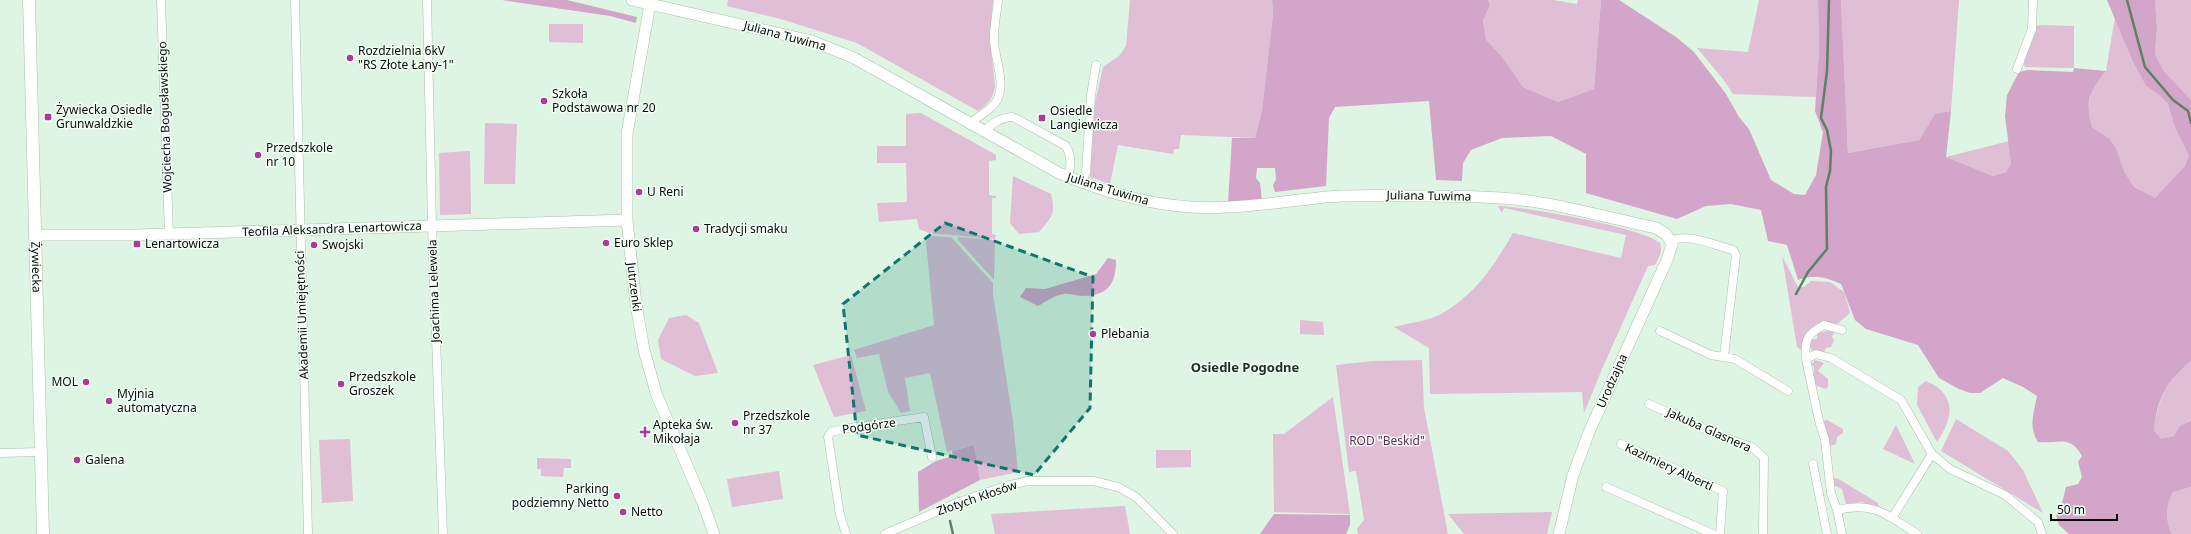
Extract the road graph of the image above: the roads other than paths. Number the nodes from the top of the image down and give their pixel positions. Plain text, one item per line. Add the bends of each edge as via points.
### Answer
1 (29, 0) edge
2 (161, 0) edge
3 (295, 0) edge
4 (427, 0) edge
5 (632, 0) edge
6 (998, 0) edge
7 (2033, 0) edge
8 (650, 2) edge
9 (1096, 65) dead end
10 (2017, 69) dead end
11 (970, 125) junction
12 (984, 132) junction
13 (1068, 177) junction
14 (1081, 183) junction
15 (626, 220) junction
16 (432, 225) junction
17 (299, 231) junction
18 (37, 235) junction
19 (169, 235) junction
20 (1669, 237) junction
21 (1842, 330) dead end
22 (1660, 331) dead end
23 (1724, 356) junction
24 (1806, 359) junction
25 (1788, 391) dead end
26 (1649, 404) dead end
27 (1620, 444) dead end
28 (41, 452) junction
29 (0, 453) edge
30 (1932, 454) junction
31 (932, 457) dead end
32 (1813, 464) dead end
33 (1606, 487) dead end
34 (1837, 510) junction
35 (1892, 518) junction
36 (43, 534) edge
37 (308, 534) edge
38 (442, 534) edge
39 (714, 534) edge
40 (846, 534) edge
41 (885, 534) edge
42 (1174, 534) edge
43 (1559, 534) edge
44 (1713, 534) edge
45 (1720, 534) edge
46 (1763, 534) edge
47 (1827, 534) edge
48 (1842, 534) edge
49 (1917, 534) edge
50 (2042, 534) edge

1 - 18 main road, Żywiecka
2 - 19 street, Wojciecha Bogusławskiego
3 - 17 street, Akademii Umiejętności
4 - 16 street, Joachima Lelewela
5 - 8 street, Juliana Tuwima
6 - 11 street via 994,37 999,96 990,109 976,117
7 - 10 street via 2032,29
8 - 11 street, Juliana Tuwima via 812,41 854,58
8 - 15 street, Jutrzenki via 627,134
9 - 14 street via 1091,95 1086,172
11 - 12 street, Juliana Tuwima
12 - 13 street, Juliana Tuwima
12 - 13 street via 988,126 1005,117 1013,117 1066,146 1071,164
13 - 14 street, Juliana Tuwima
14 - 20 street, Juliana Tuwima via 1150,202 1192,207 1240,206 1344,197 1497,198 1547,204 1656,228
15 - 16 street, Teofila Aleksandra Lenartowicza
15 - 39 street, Jutrzenki via 636,304 650,376
16 - 17 street, Teofila Aleksandra Lenartowicza
16 - 38 street, Joachima Lelewela
17 - 19 street, Teofila Aleksandra Lenartowicza
17 - 37 street, Akademii Umiejętności
18 - 19 street, Teofila Aleksandra Lenartowicza
18 - 28 main road, Żywiecka
20 - 23 street via 1692,238 1733,250 1736,255
20 - 43 street, Urodzajna via 1667,260 1589,432 1573,475
21 - 24 street via 1824,325 1811,332 1804,345
22 - 23 street via 1711,355
23 - 25 street via 1735,359
24 - 30 street via 1816,354 1831,358 1901,400
24 - 34 street via 1825,440 1831,493
26 - 46 street, Jakuba Glasnera via 1725,438 1752,447 1764,458
27 - 45 street, Kazimiery Alberti via 1723,492
28 - 29 street
28 - 36 main road, Żywiecka
30 - 35 street
30 - 50 street via 1950,469 2005,495 2038,522
31 - 40 street, Podgórze via 924,417 831,432 828,437 840,514
32 - 47 street
33 - 44 street
34 - 35 street via 1852,506 1865,507 1877,509
34 - 48 street
35 - 49 street
41 - 42 street, Złotych Kłosów via 959,502 1006,486 1028,481 1093,481 1118,487 1136,497

